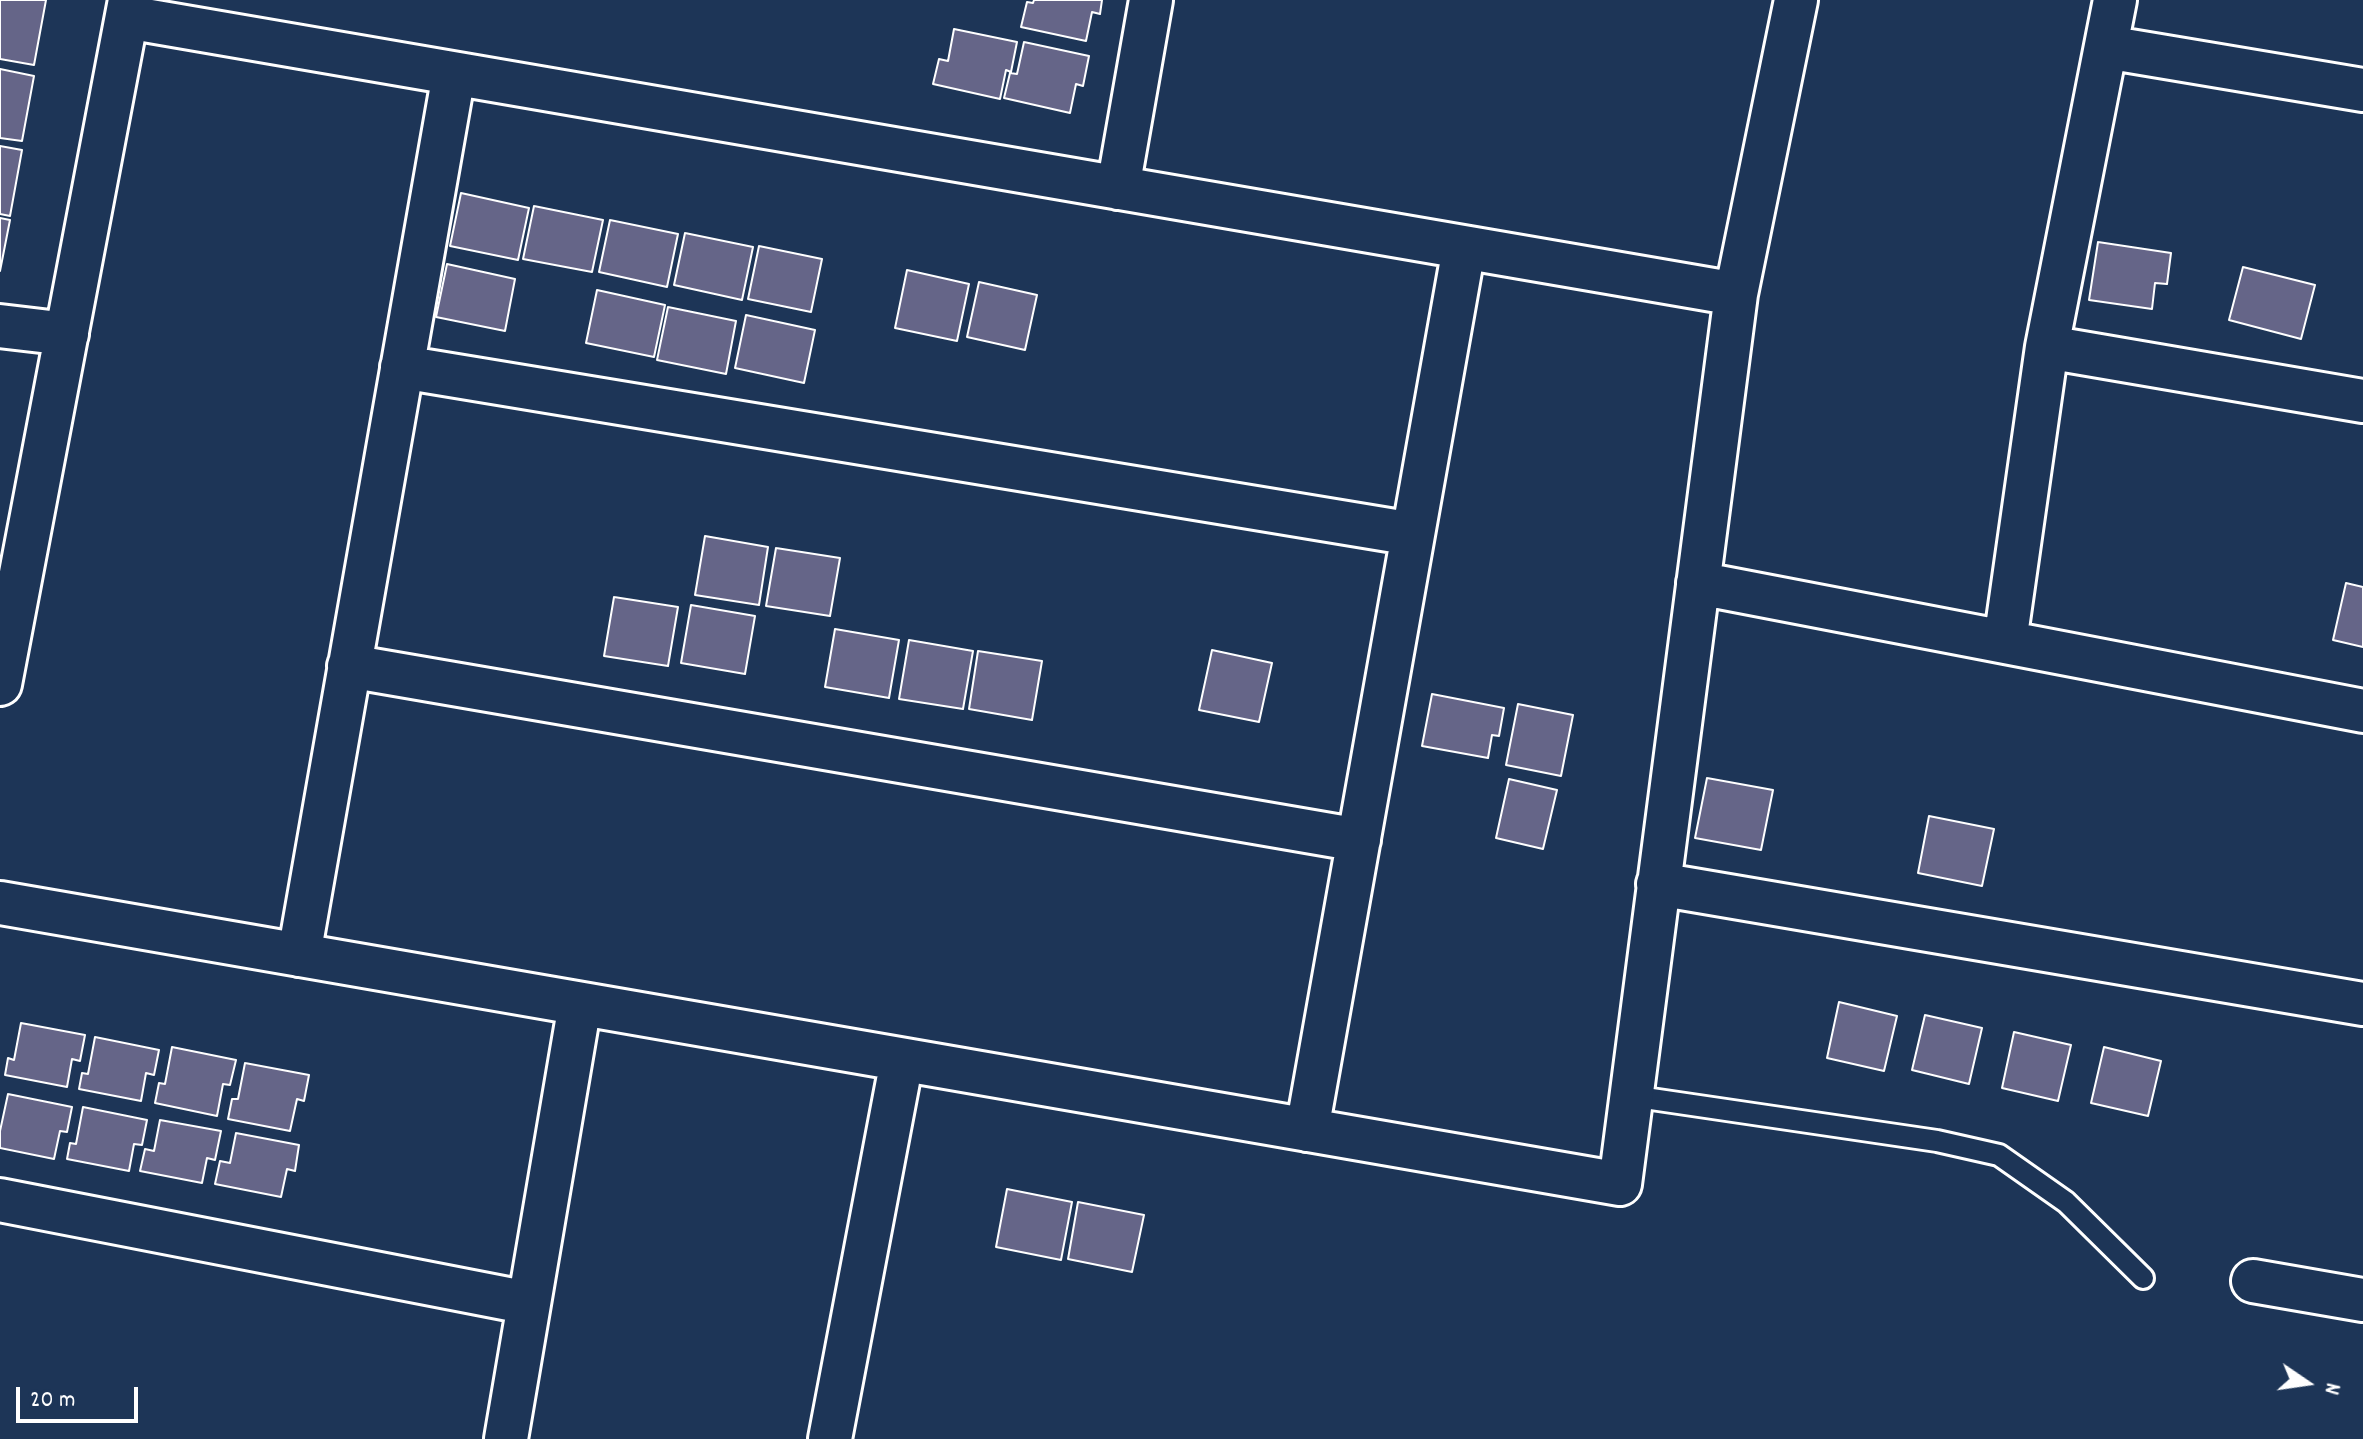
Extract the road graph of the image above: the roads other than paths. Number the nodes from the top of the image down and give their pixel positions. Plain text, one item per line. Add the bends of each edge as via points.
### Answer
1 (1151, 0) edge
2 (1796, 0) edge
3 (2115, 0) edge
4 (128, 8) edge
5 (2106, 47) junction
6 (454, 74) junction
7 (2363, 90) edge
8 (1118, 188) junction
9 (1464, 248) junction
10 (1736, 294) junction
11 (0, 326) edge
12 (67, 334) junction
13 (2047, 347) junction
14 (402, 367) junction
15 (2363, 401) edge
16 (1413, 534) junction
17 (1698, 583) junction
18 (4, 640) edge
19 (2005, 642) junction
20 (349, 666) junction
21 (0, 684) edge
22 (2363, 711) edge
23 (1359, 840) junction
24 (1658, 884) junction
25 (0, 903) edge
26 (299, 955) junction
27 (580, 1004) junction
28 (2363, 1004) edge
29 (902, 1060) junction
30 (1631, 1096) junction
31 (1307, 1130) junction
32 (0, 1200) edge
33 (2143, 1278) dead end
34 (2253, 1281) dead end
35 (2363, 1300) edge
36 (529, 1303) junction
37 (506, 1439) edge
38 (830, 1439) edge

1 - 8 street
2 - 10 street
3 - 5 street
4 - 6 street
4 - 12 street
5 - 7 street
5 - 13 street
6 - 8 street
6 - 14 street
8 - 9 street
9 - 10 street
9 - 16 street
10 - 17 street
11 - 12 street
12 - 18 street
13 - 15 street
13 - 19 street
14 - 16 street
14 - 20 street
16 - 23 street
17 - 19 street
17 - 24 street
18 - 21 street
19 - 22 street
20 - 23 street
20 - 26 street
23 - 31 street
24 - 28 street
24 - 30 street
25 - 26 street
26 - 27 street
27 - 29 street
27 - 36 street
29 - 31 street
29 - 38 street
30 - 31 street via 1620,1184
30 - 33 lane via 1937,1141 1999,1155 2066,1202
32 - 36 street
34 - 35 street
36 - 37 street

